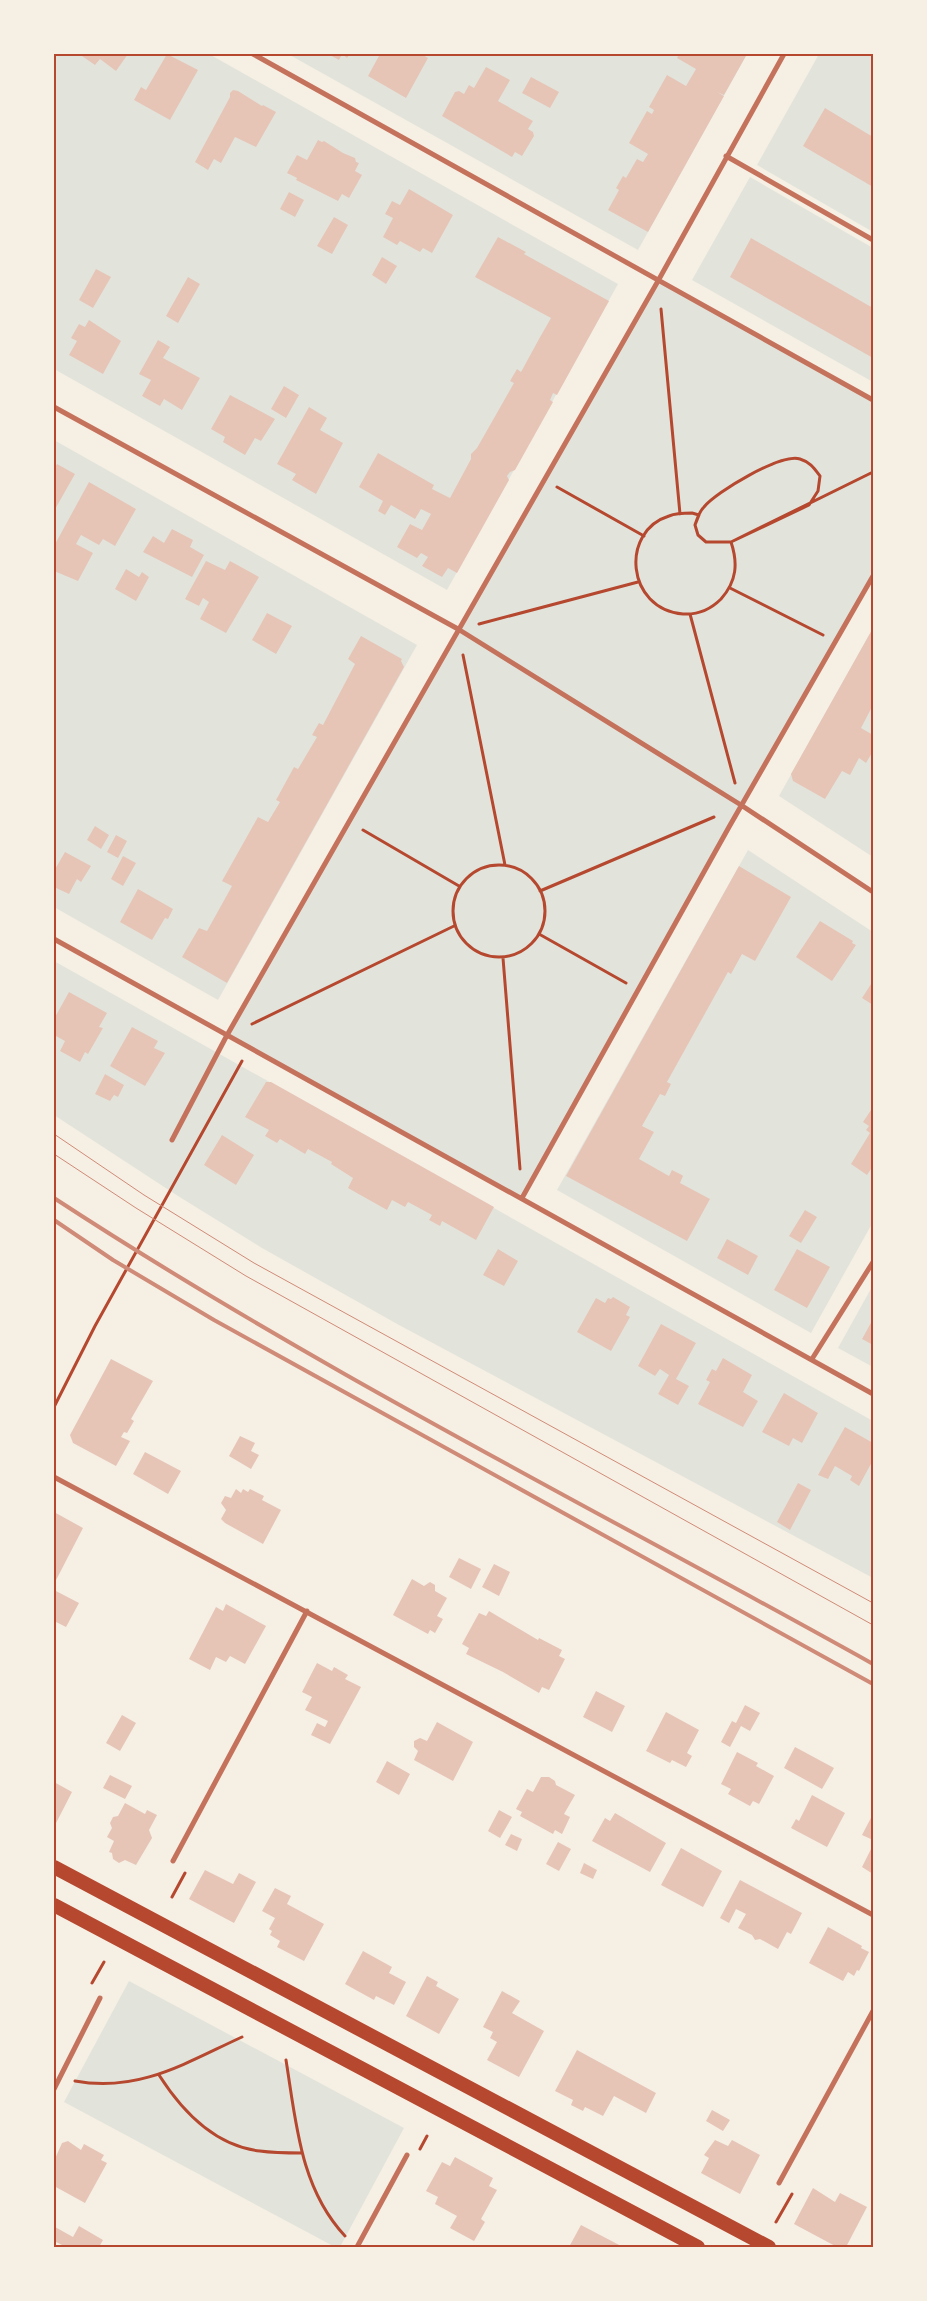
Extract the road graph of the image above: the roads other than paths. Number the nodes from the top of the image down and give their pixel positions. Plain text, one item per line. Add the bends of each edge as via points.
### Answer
1 (253, 54) edge
2 (784, 54) edge
3 (726, 156) junction
4 (873, 240) edge
5 (658, 281) junction
6 (873, 400) edge
7 (54, 407) edge
8 (873, 576) edge
9 (458, 629) junction
10 (742, 806) junction
11 (873, 892) edge
12 (54, 939) edge
13 (226, 1036) junction
14 (172, 1140) dead end
15 (522, 1198) junction
16 (873, 1262) edge
17 (812, 1360) junction
18 (873, 1394) edge
19 (54, 1477) edge
20 (307, 1611) junction
21 (173, 1861) dead end
22 (54, 1867) edge
23 (54, 1905) edge
24 (873, 1915) edge
25 (100, 1998) dead end
26 (873, 2011) edge
27 (54, 2088) edge
28 (407, 2155) dead end
29 (778, 2183) road end
30 (357, 2247) edge
31 (698, 2247) edge
32 (769, 2247) edge

1 - 5 street
2 - 3 street
3 - 4 street
3 - 5 street
5 - 6 street
5 - 9 street
7 - 9 street
8 - 10 street
9 - 10 street
9 - 13 street
10 - 11 street
10 - 15 street
12 - 13 street
13 - 14 street
13 - 15 street
15 - 17 street
16 - 17 street
17 - 18 street
19 - 20 street
20 - 21 street
20 - 24 street
22 - 32 highway
23 - 31 highway
25 - 27 street
26 - 29 street
28 - 30 street

